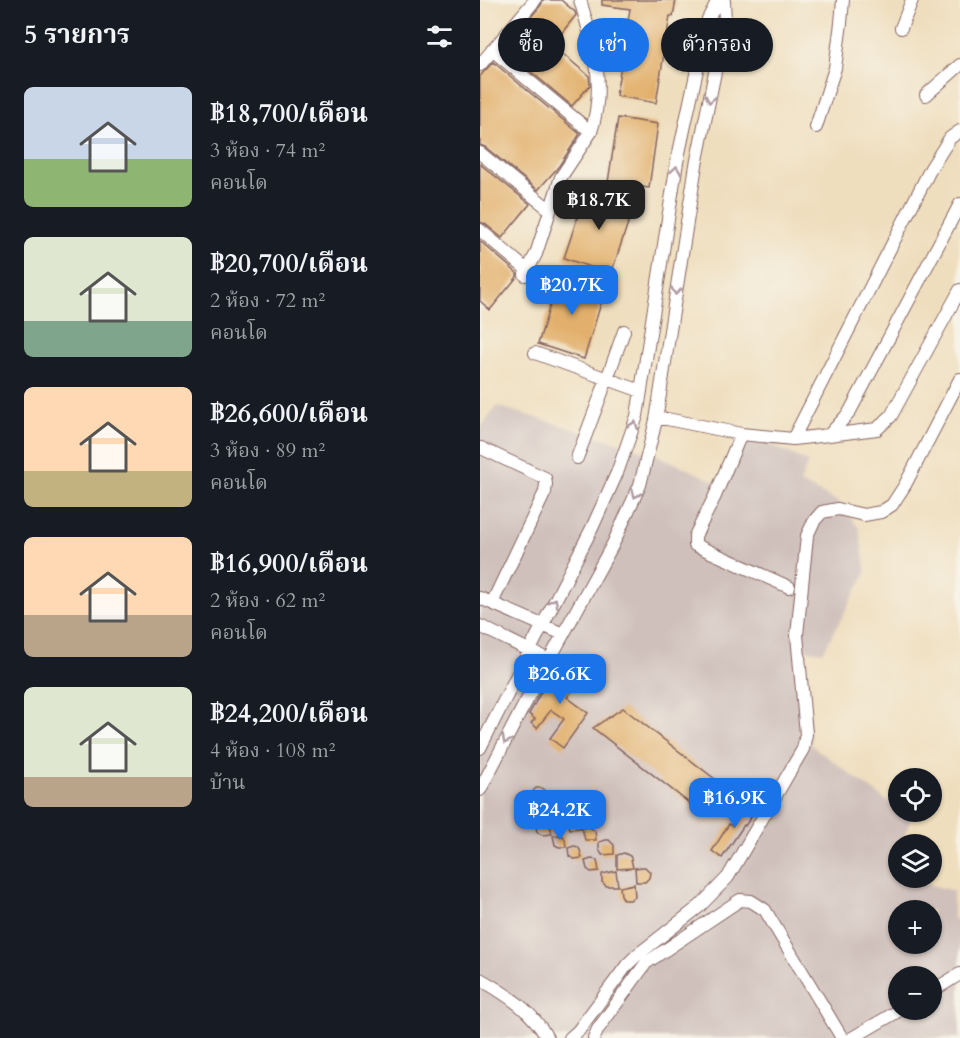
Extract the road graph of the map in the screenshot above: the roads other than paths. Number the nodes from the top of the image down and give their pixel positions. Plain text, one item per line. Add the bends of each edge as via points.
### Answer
1 (535, 0) edge
2 (580, 0) edge
3 (718, 0) edge
4 (724, 0) edge
5 (843, 0) edge
6 (912, 0) edge
7 (901, 28) dead end
8 (492, 50) junction
9 (480, 65) edge
10 (960, 65) edge
11 (926, 95) dead end
12 (816, 127) dead end
13 (960, 131) edge
14 (591, 132) junction
15 (480, 153) edge
16 (960, 204) edge
17 (549, 210) junction
18 (480, 230) edge
19 (960, 290) edge
20 (624, 331) dead end
21 (535, 353) dead end
22 (608, 379) junction
23 (960, 379) edge
24 (641, 391) junction
25 (657, 417) junction
26 (741, 434) junction
27 (829, 435) junction
28 (794, 439) junction
29 (481, 448) edge
30 (577, 458) dead end
31 (789, 587) dead end
32 (486, 601) edge
33 (543, 625) junction
34 (480, 626) edge
35 (563, 634) junction
36 (530, 651) junction
37 (549, 660) junction
38 (480, 748) edge
39 (480, 790) edge
40 (960, 974) edge
41 (480, 979) edge
42 (942, 985) edge
43 (888, 1017) edge
44 (547, 1038) edge
45 (570, 1038) edge
46 (594, 1038) edge
47 (842, 1038) edge
48 (852, 1038) edge

1 - 8 street
2 - 14 street via 598,68 599,93
24 -> 3 street via 677,162 708,19
4 -> 25 street via 725,22 696,165
5 - 12 street via 835,68
6 - 7 street
8 - 9 street
8 - 14 street
10 - 11 street
13 - 28 street via 950,138 931,168
14 - 17 street via 561,177
15 - 17 street
16 - 27 street via 849,413
17 - 18 street via 536,254 526,272
19 - 27 street via 891,416 877,429
20 - 22 street
21 - 22 street
22 - 24 street
22 - 30 street
23 - 45 street via 892,505 881,512 864,514 838,509 822,512 807,536 797,634 806,734 803,749 728,877 700,906 627,965
33 -> 24 street via 617,473 638,416
25 - 26 street
25 -> 35 street via 640,485 613,544
26 - 28 street
26 - 31 street via 694,542
27 - 28 street
29 - 32 street via 545,478 546,484
32 - 33 street
33 - 35 street
33 - 36 street
34 - 36 street
35 - 37 street
36 - 37 street
36 - 38 street
37 -> 39 street
40 - 42 street
41 - 44 street via 518,1004 536,1020
43 - 48 street
46 - 47 street via 646,963 740,900 751,901 765,910

